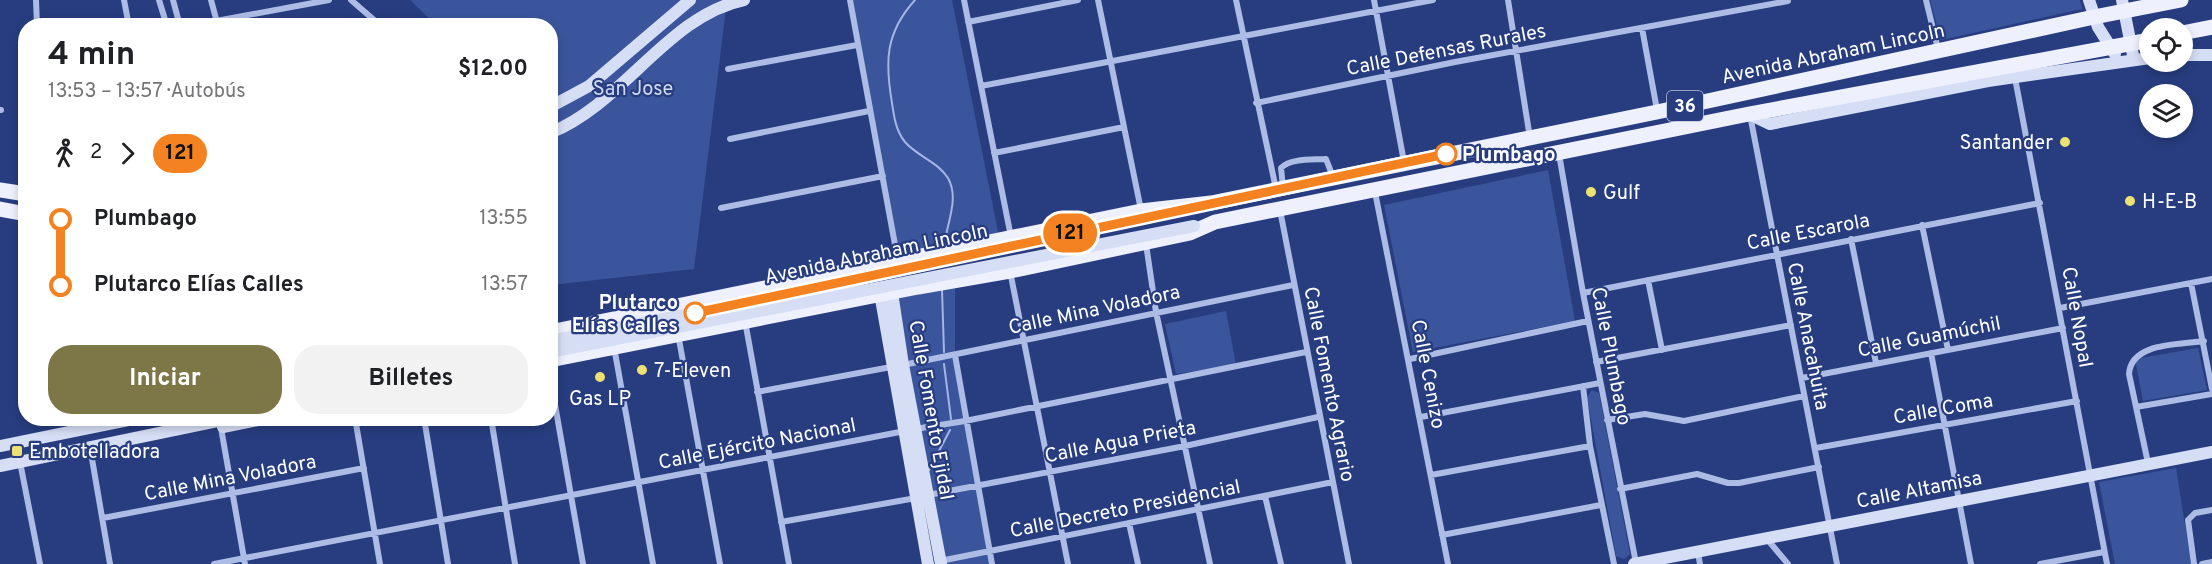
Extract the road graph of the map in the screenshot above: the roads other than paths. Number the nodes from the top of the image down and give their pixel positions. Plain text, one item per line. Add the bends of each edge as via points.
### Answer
1 (36, 0) edge
2 (124, 0) edge
3 (159, 0) edge
4 (173, 0) edge
5 (211, 0) edge
6 (329, 0) edge
7 (351, 0) edge
8 (690, 0) edge
9 (744, 0) edge
10 (850, 0) edge
11 (964, 0) edge
12 (1078, 0) edge
13 (1098, 0) edge
14 (1236, 0) edge
15 (1374, 0) edge
16 (1433, 0) edge
17 (1508, 0) edge
18 (1926, 0) edge
19 (2089, 0) edge
20 (2181, 0) edge
21 (1788, 2) dead end
22 (2122, 6) edge
23 (1376, 11) junction
24 (2094, 16) junction
25 (37, 18) edge
26 (127, 18) edge
27 (164, 18) edge
28 (178, 18) edge
29 (216, 18) edge
30 (241, 18) edge
31 (372, 18) edge
32 (968, 22) junction
33 (2212, 27) edge
34 (1642, 28) junction
35 (2193, 31) edge
36 (1242, 35) junction
37 (2139, 42) edge
38 (2130, 43) junction
39 (858, 45) junction
40 (2110, 47) junction
41 (1517, 51) junction
42 (1938, 51) junction
43 (2193, 55) edge
44 (2212, 55) edge
45 (2139, 59) edge
46 (2134, 60) junction
47 (1111, 62) junction
48 (2121, 63) junction
49 (728, 69) dead end
50 (1963, 73) junction
51 (1388, 76) junction
52 (2015, 77) junction
53 (1988, 81) junction
54 (981, 86) junction
55 (1855, 94) junction
56 (1879, 101) junction
57 (558, 103) edge
58 (1256, 103) junction
59 (869, 111) junction
60 (1658, 112) junction
61 (1749, 114) junction
62 (1124, 127) junction
63 (558, 129) edge
64 (1530, 138) junction
65 (730, 139) dead end
66 (994, 153) junction
67 (1559, 154) junction
68 (1404, 163) junction
69 (883, 176) junction
70 (1334, 178) junction
71 (1280, 189) junction
72 (0, 190) edge
73 (1375, 191) junction
74 (18, 192) edge
75 (1211, 203) junction
76 (2040, 203) junction
77 (721, 208) dead end
78 (0, 209) edge
79 (1280, 210) junction
80 (1141, 211) junction
81 (18, 212) edge
82 (1215, 222) junction
83 (1922, 225) junction
84 (1011, 237) junction
85 (1851, 239) junction
86 (1145, 244) junction
87 (1776, 255) junction
88 (913, 257) junction
89 (887, 264) junction
90 (1010, 271) junction
91 (2212, 279) edge
92 (1648, 280) junction
93 (2192, 283) junction
94 (1293, 285) junction
95 (918, 287) junction
96 (886, 293) junction
97 (1582, 293) junction
98 (2060, 308) junction
99 (1156, 312) junction
100 (745, 320) junction
101 (1588, 321) junction
102 (1791, 325) junction
103 (2063, 328) junction
104 (558, 330) edge
105 (678, 333) junction
106 (558, 339) edge
107 (2204, 341) junction
108 (1026, 342) junction
109 (614, 346) junction
110 (558, 350) edge
111 (1662, 350) junction
112 (1948, 350) junction
113 (1306, 352) junction
114 (1931, 353) junction
115 (955, 355) junction
116 (558, 358) edge
117 (1410, 359) junction
118 (1596, 362) junction
119 (1875, 363) junction
120 (897, 366) junction
121 (1802, 378) junction
122 (1170, 379) junction
123 (1600, 383) junction
124 (1583, 386) junction
125 (2212, 389) edge
126 (757, 392) junction
127 (2212, 394) edge
128 (1804, 396) junction
129 (2077, 401) junction
130 (1038, 406) junction
131 (2136, 407) junction
132 (1318, 417) junction
133 (1421, 417) junction
134 (558, 419) edge
135 (1607, 420) junction
136 (966, 421) junction
137 (1945, 424) junction
138 (100, 426) edge
139 (195, 426) edge
140 (230, 426) edge
141 (356, 426) edge
142 (425, 426) edge
143 (492, 426) edge
144 (221, 428) junction
145 (909, 430) junction
146 (159, 433) junction
147 (0, 446) edge
148 (1185, 446) junction
149 (1590, 446) junction
150 (90, 447) junction
151 (1816, 448) junction
152 (2212, 452) edge
153 (769, 456) junction
154 (20, 461) junction
155 (2148, 463) junction
156 (0, 466) edge
157 (1819, 467) junction
158 (364, 468) junction
159 (704, 470) junction
160 (1050, 472) junction
161 (1431, 475) junction
162 (2090, 475) junction
163 (1333, 482) junction
164 (638, 483) junction
165 (977, 486) junction
166 (1620, 489) junction
167 (232, 493) junction
168 (572, 495) junction
169 (1265, 496) junction
170 (922, 497) junction
171 (1959, 502) junction
172 (1601, 505) junction
173 (505, 508) junction
174 (2212, 510) edge
175 (1200, 511) junction
176 (103, 518) junction
177 (440, 521) junction
178 (781, 522) junction
179 (1129, 523) junction
180 (1830, 526) junction
181 (374, 533) junction
182 (1442, 535) junction
183 (1062, 537) junction
184 (1766, 539) junction
185 (989, 552) junction
186 (2104, 552) junction
187 (1699, 558) edge
188 (244, 561) edge
189 (2212, 562) edge
190 (932, 563) edge
191 (40, 564) edge
192 (110, 564) edge
193 (214, 564) edge
194 (380, 564) edge
195 (448, 564) edge
196 (515, 564) edge
197 (583, 564) edge
198 (653, 564) edge
199 (720, 564) edge
200 (789, 564) edge
201 (992, 564) edge
202 (1068, 564) edge
203 (1138, 564) edge
204 (1210, 564) edge
205 (1281, 564) edge
206 (1349, 564) edge
207 (1448, 564) edge
208 (1614, 564) edge
209 (1635, 564) edge
210 (1788, 564) edge
211 (1837, 564) edge
212 (1971, 564) edge
213 (2040, 564) edge
214 (2107, 564) edge
215 (2194, 564) edge
216 (2202, 564) edge

1 - 25 street
2 - 26 street
3 - 27 street
4 - 28 street
5 - 29 street
6 - 30 street
7 - 31 street
8 - 57 main road via 589,86
9 - 63 main road via 695,20 600,104
10 - 39 street
11 - 32 street
12 - 32 street
13 - 47 street
14 - 36 street
15 - 23 street
16 - 23 street
17 - 41 street
18 - 42 street
19 - 24 main road
20 - 22 main road, Avenida Abraham Lincoln / 36
21 - 34 street, Calle Defensas Rurales
22 - 24 main road, Avenida Abraham Lincoln / 36
22 - 38 main road
23 - 36 street
23 - 51 street
24 - 40 main road
24 - 42 main road, Avenida Abraham Lincoln / 36
32 - 54 street
33 - 35 main road
34 - 41 street, Calle Defensas Rurales
34 - 60 street
36 - 47 street
36 - 58 street
37 - 38 main road, 36
38 - 40 main road, 36
38 - 46 main road
39 - 49 street
39 - 59 street
40 - 48 main road
40 - 50 main road, 36
41 - 51 street, Calle Defensas Rurales
41 - 64 street
42 - 60 main road, Avenida Abraham Lincoln / 36
43 - 44 main road
45 - 46 main road
46 - 48 main road
47 - 54 street
47 - 62 street
48 - 52 main road
50 - 53 main road
50 - 55 main road, 36
51 - 58 street, Calle Defensas Rurales
51 - 68 street
52 - 53 main road
52 - 76 street, Calle Nopal
53 - 56 main road
54 - 66 street
55 - 56 main road
55 - 61 main road, 36
56 - 61 main road via 1770,124
58 - 71 street
59 - 65 street
59 - 69 street
60 - 64 main road, Avenida Abraham Lincoln / 36
61 - 67 main road, 36
61 - 87 street, Calle Anacahuita
62 - 66 street
62 - 80 street
64 - 68 main road, Avenida Abraham Lincoln / 36
66 - 84 street
67 - 73 main road, 36
67 - 97 street, Calle Plumbago
68 - 70 main road, Avenida Abraham Lincoln / 36
69 - 77 street
69 - 89 street
70 - 71 main road, Avenida Abraham Lincoln / 36
70 - 71 street via 1326,159 1291,163 1281,168
71 - 75 main road, Avenida Abraham Lincoln / 36
72 - 74 main road
73 - 79 main road, 36
73 - 117 street, Calle Cenizo
75 - 80 main road, Avenida Abraham Lincoln / 36
75 - 106 main road, Avenida Abraham Lincoln / 36, bridge
76 - 83 street, Calle Escarola
76 - 98 street, Calle Nopal
78 - 81 main road
79 - 82 main road, 36
79 - 94 street, Calle Fomento Agrario
80 - 84 main road, Avenida Abraham Lincoln / 36
82 - 86 main road, Avenida Abraham Lincoln / 36
82 - 110 main road, 36, bridge
83 - 85 street, Calle Escarola
83 - 112 street
84 - 88 main road, Avenida Abraham Lincoln / 36
85 - 87 street, Calle Escarola
85 - 119 street
86 - 90 main road, Avenida Abraham Lincoln / 36
86 - 99 street
87 - 92 street, Calle Escarola
87 - 102 street, Calle Anacahuita
88 - 89 main road, Avenida Abraham Lincoln / 36
88 - 95 main road via 908,276
89 - 96 main road, Calle Fomento Ejidal
89 - 104 main road, Avenida Abraham Lincoln / 36
90 - 95 main road, Avenida Abraham Lincoln / 36
90 - 108 street
91 - 93 street
92 - 97 street, Calle Escarola
92 - 111 street
93 - 98 street
93 - 107 street
94 - 99 street, Calle Mina Voladora
94 - 113 street, Calle Fomento Agrario
95 - 96 main road, Avenida Abraham Lincoln / 36
96 - 100 main road, Avenida Abraham Lincoln / 36
96 - 120 main road, Calle Fomento Ejidal
97 - 101 street, Calle Plumbago
98 - 103 street, Calle Nopal
99 - 108 street, Calle Mina Voladora
99 - 122 street
100 - 105 main road, Avenida Abraham Lincoln / 36
100 - 126 street
101 - 117 street
101 - 118 street, Calle Plumbago
102 - 111 street
102 - 121 street, Calle Anacahuita
103 - 112 street, Calle Guamúchil
103 - 129 street, Calle Nopal
105 - 109 main road, Avenida Abraham Lincoln / 36
105 - 159 street
107 - 125 street
107 - 131 street via 2150,350 2134,358 2129,374
108 - 115 street, Calle Mina Voladora
108 - 130 street
109 - 116 main road, Avenida Abraham Lincoln / 36
109 - 164 street
111 - 118 street
112 - 114 street, Calle Guamúchil
113 - 122 street, Calle Ejército Nacional
113 - 132 street, Calle Fomento Agrario
114 - 119 street, Calle Guamúchil
114 - 137 street
115 - 120 street, Calle Mina Voladora
115 - 136 street
117 - 133 street, Calle Cenizo
118 - 123 street, Calle Plumbago
119 - 121 street, Calle Guamúchil
120 - 126 street, Calle Mina Voladora
120 - 145 main road, Calle Fomento Ejidal
121 - 128 street, Calle Anacahuita
122 - 130 street, Calle Ejército Nacional
122 - 148 street
123 - 124 street
123 - 135 street, Calle Plumbago
124 - 133 street
124 - 149 street, Calle Plumbago
126 - 153 street
127 - 131 street
128 - 135 street via 1684,421 1645,414
128 - 151 street, Calle Anacahuita
129 - 137 street, Calle Coma
129 - 162 street, Calle Nopal
130 - 136 street, Calle Ejército Nacional
130 - 160 street
131 - 155 street
132 - 148 street, Calle Agua Prieta
132 - 163 street, Calle Fomento Agrario
133 - 161 street, Calle Cenizo
134 - 168 street
135 - 166 street, Calle Plumbago
136 - 145 street, Calle Ejército Nacional
136 - 165 street
137 - 151 street, Calle Coma
137 - 171 street
138 - 147 main road
139 - 146 main road
140 - 144 main road
141 - 158 street
142 - 177 street
143 - 173 street
144 - 146 main road
144 - 167 street
145 - 153 street, Calle Ejército Nacional
145 - 170 main road, Calle Fomento Ejidal
146 - 150 main road
148 - 160 street, Calle Agua Prieta
148 - 175 street
149 - 161 street
149 - 172 street, Calle Plumbago
150 - 154 main road
150 - 176 street
151 - 157 street, Calle Anacahuita
152 - 155 main road, Calle Altamisa
153 - 159 street, Calle Ejército Nacional
153 - 178 street
154 - 156 main road
154 - 191 street
155 - 162 main road, Calle Altamisa
157 - 166 street via 1739,483 1697,474
157 - 180 street, Calle Anacahuita
158 - 167 street, Calle Mina Voladora
158 - 181 street
159 - 164 street, Calle Ejército Nacional
159 - 199 street
160 - 165 street, Calle Agua Prieta
160 - 183 street
161 - 182 street, Calle Cenizo
162 - 171 main road, Calle Altamisa
162 - 186 street, Calle Nopal
163 - 169 street, Calle Decreto Presidencial
163 - 206 street, Calle Fomento Agrario
164 - 168 street, Calle Ejército Nacional
164 - 198 street
165 - 170 street, Calle Agua Prieta
165 - 185 street
166 - 209 street, Calle Plumbago
167 - 176 street, Calle Mina Voladora
167 - 188 street
168 - 173 street, Calle Ejército Nacional
168 - 197 street
169 - 175 street, Calle Decreto Presidencial
169 - 205 street
170 - 178 street, Calle Agua Prieta
170 - 190 main road, Calle Fomento Ejidal
171 - 180 main road, Calle Altamisa
171 - 212 street
172 - 182 street
172 - 208 street, Calle Plumbago
173 - 177 street, Calle Ejército Nacional
173 - 196 street
174 - 215 street via 2190,517 2187,524
175 - 179 street, Calle Decreto Presidencial
175 - 204 street
176 - 192 street
177 - 181 street, Calle Ejército Nacional
177 - 195 street
178 - 200 street
179 - 183 street, Calle Decreto Presidencial
179 - 203 street
180 - 184 main road, Calle Altamisa
180 - 211 street, Calle Anacahuita
181 - 188 street, Calle Ejército Nacional
181 - 194 street
182 - 207 street, Calle Cenizo
183 - 185 street, Calle Decreto Presidencial
183 - 202 street
184 - 187 main road, Calle Altamisa
184 - 210 street
185 - 190 street, Calle Decreto Presidencial
185 - 201 street
186 - 213 street
186 - 214 street, Calle Nopal
187 - 209 main road, Calle Altamisa
188 - 193 street, Calle Ejército Nacional
189 - 216 street

